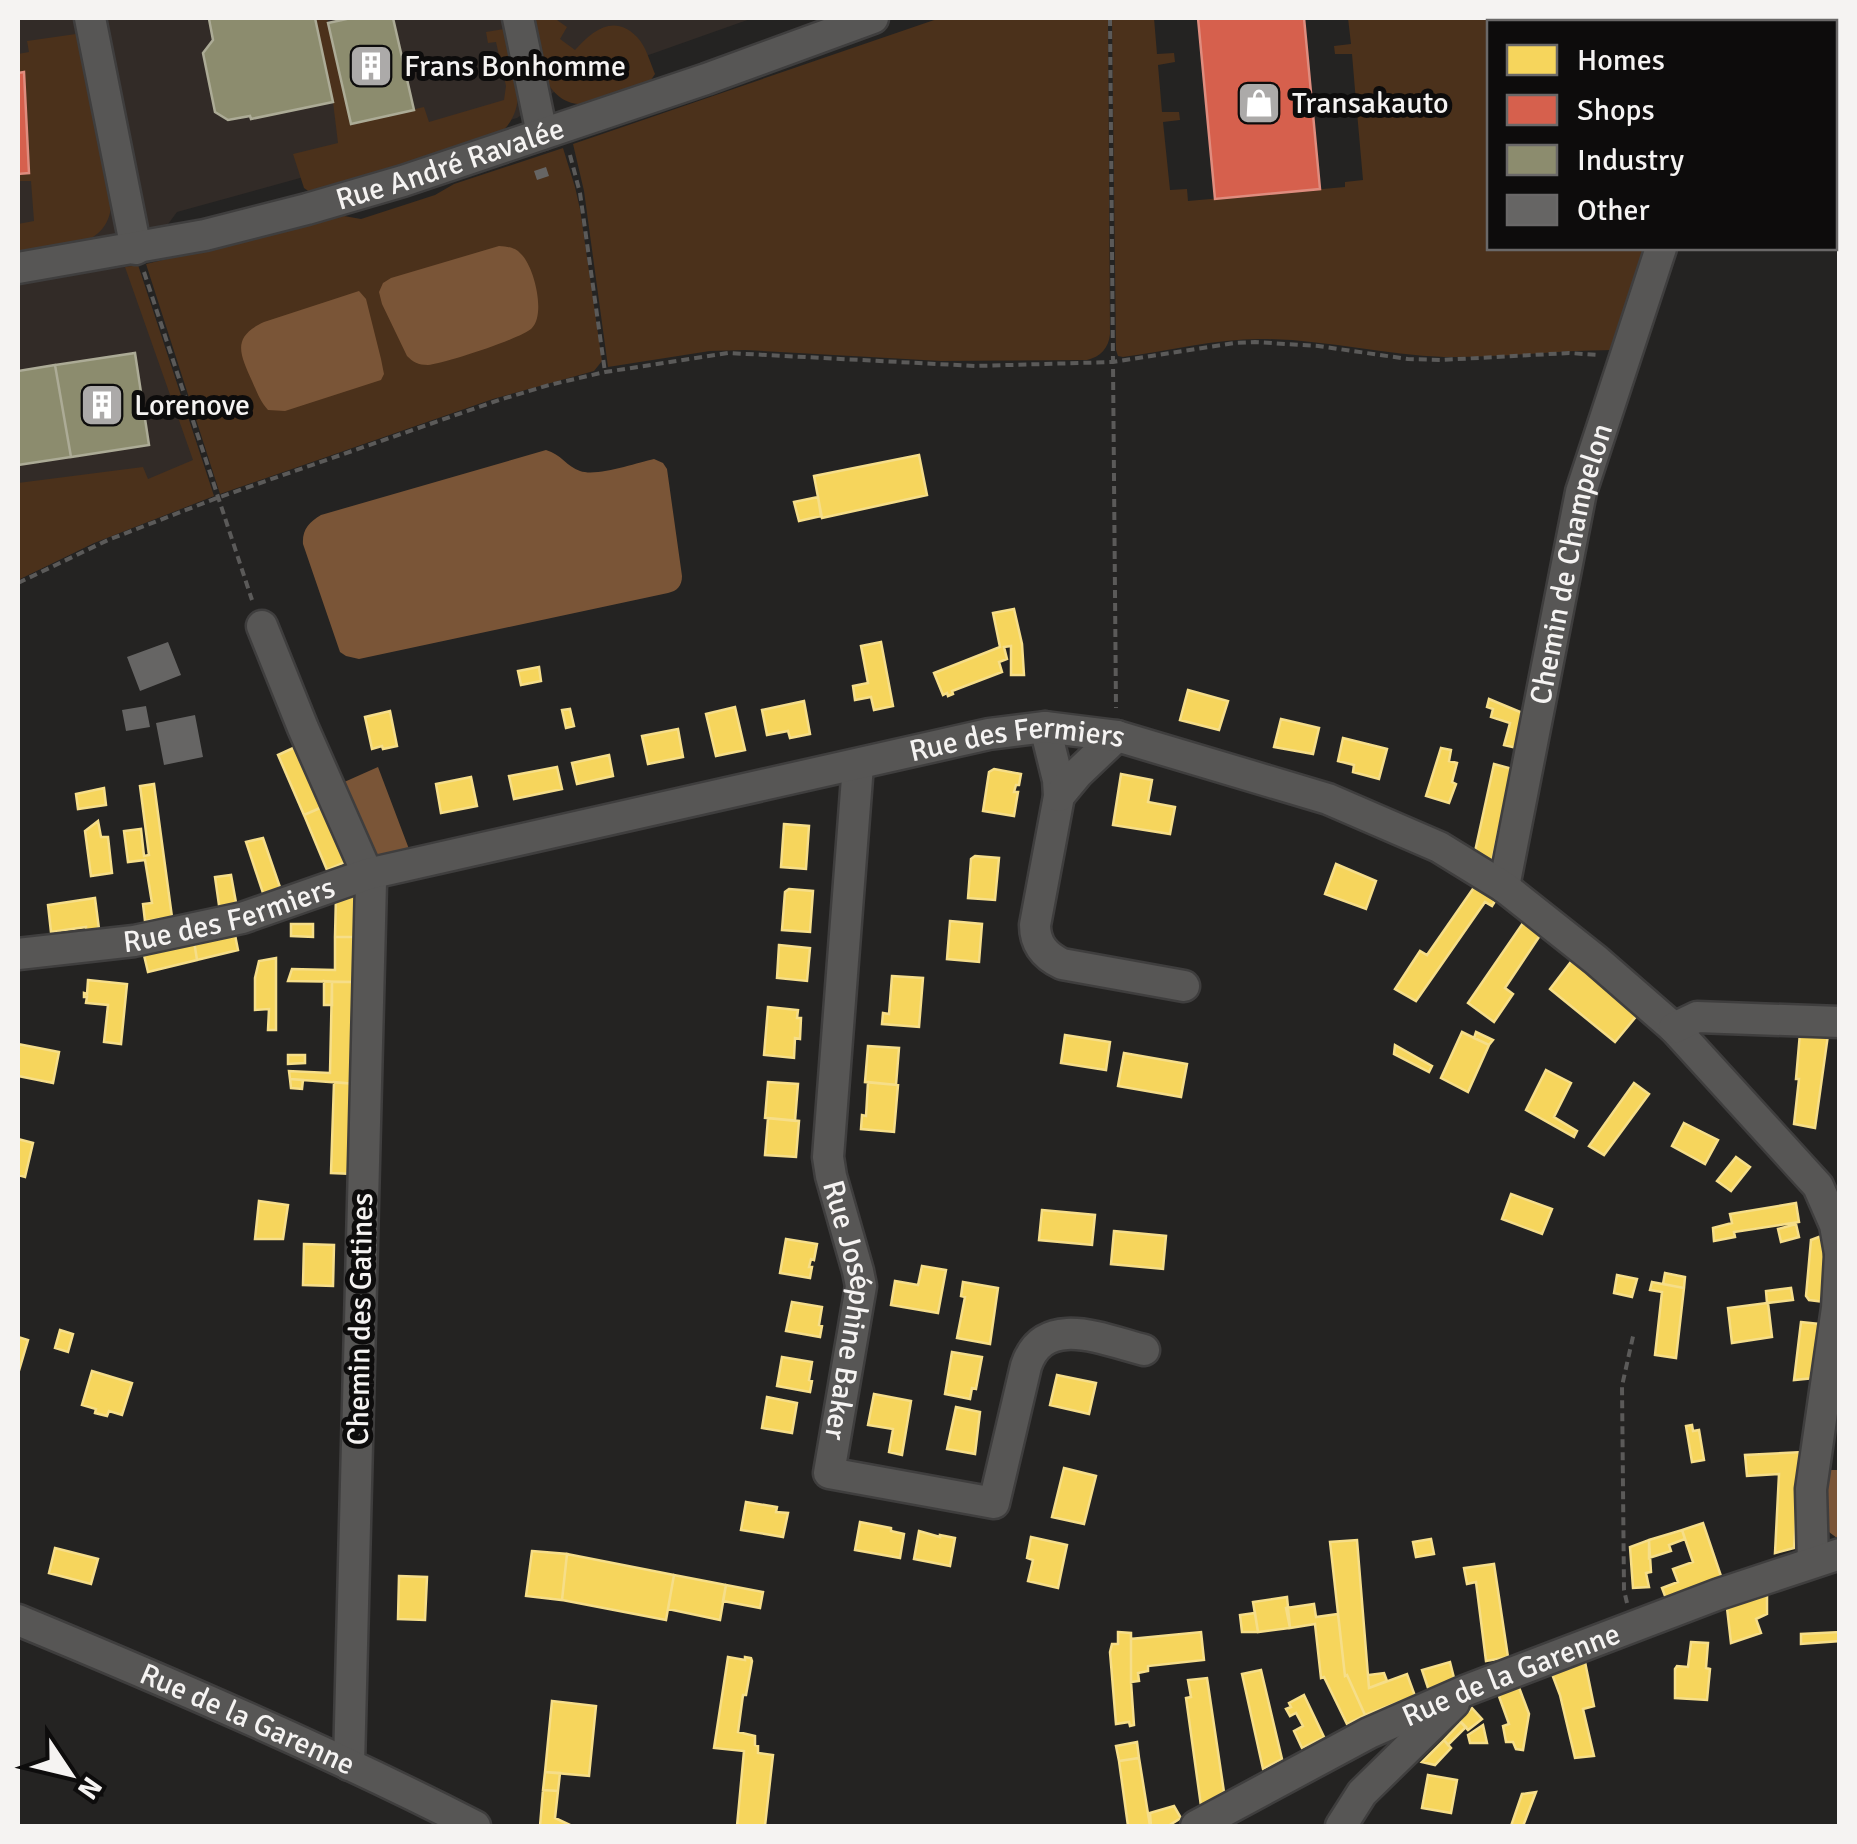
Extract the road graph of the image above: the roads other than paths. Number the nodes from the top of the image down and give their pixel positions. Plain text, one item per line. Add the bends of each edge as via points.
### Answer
1 (90, 18) edge
2 (518, 18) edge
3 (872, 18) edge
4 (552, 131) junction
5 (136, 248) junction
6 (1660, 250) edge
7 (18, 268) edge
8 (262, 626) road end
9 (1045, 727) junction
10 (1116, 736) junction
11 (858, 765) junction
12 (1059, 796) junction
13 (368, 874) junction
14 (1504, 886) junction
15 (18, 954) edge
16 (1184, 986) dead end
17 (1840, 1022) edge
18 (1674, 1028) junction
19 (1840, 1255) edge
20 (1144, 1350) dead end
21 (1826, 1558) edge
22 (18, 1620) edge
23 (1467, 1690) junction
24 (349, 1765) junction
25 (475, 1826) edge
26 (1196, 1826) edge
27 (1341, 1826) edge

1 - 5 street
2 - 4 street
3 - 4 street, Rue André Ravalée
4 - 5 street, Rue André Ravalée via 307,209
5 - 7 street, Rue André Ravalée
6 - 14 street, Chemin de Champelon via 1580,492
8 - 13 street
9 - 10 street, Rue des Fermiers
9 - 11 street, Rue des Fermiers
9 - 12 street
10 - 12 street
10 - 14 street, Rue des Fermiers via 1328,800 1440,847
11 - 13 street, Rue des Fermiers
11 - 20 street, Rue Joséphine Baker via 828,1157 860,1286 829,1473 994,1502 1035,1347 1064,1332
12 - 16 street via 1036,925 1039,945 1062,964
13 - 15 street, Rue des Fermiers via 242,918 134,941
13 - 24 street, Chemin des Gatines
14 - 18 street, Rue des Fermiers
17 - 18 street via 1697,1018
18 - 19 street, Rue des Fermiers via 1818,1186
19 - 21 street, Rue des Fermiers via 1811,1489
21 - 23 street, Rue de la Garenne
22 - 24 street, Rue de la Garenne
23 - 26 street, Rue de la Garenne via 1369,1733
23 - 27 street via 1362,1793
24 - 25 street, Rue de la Garenne

